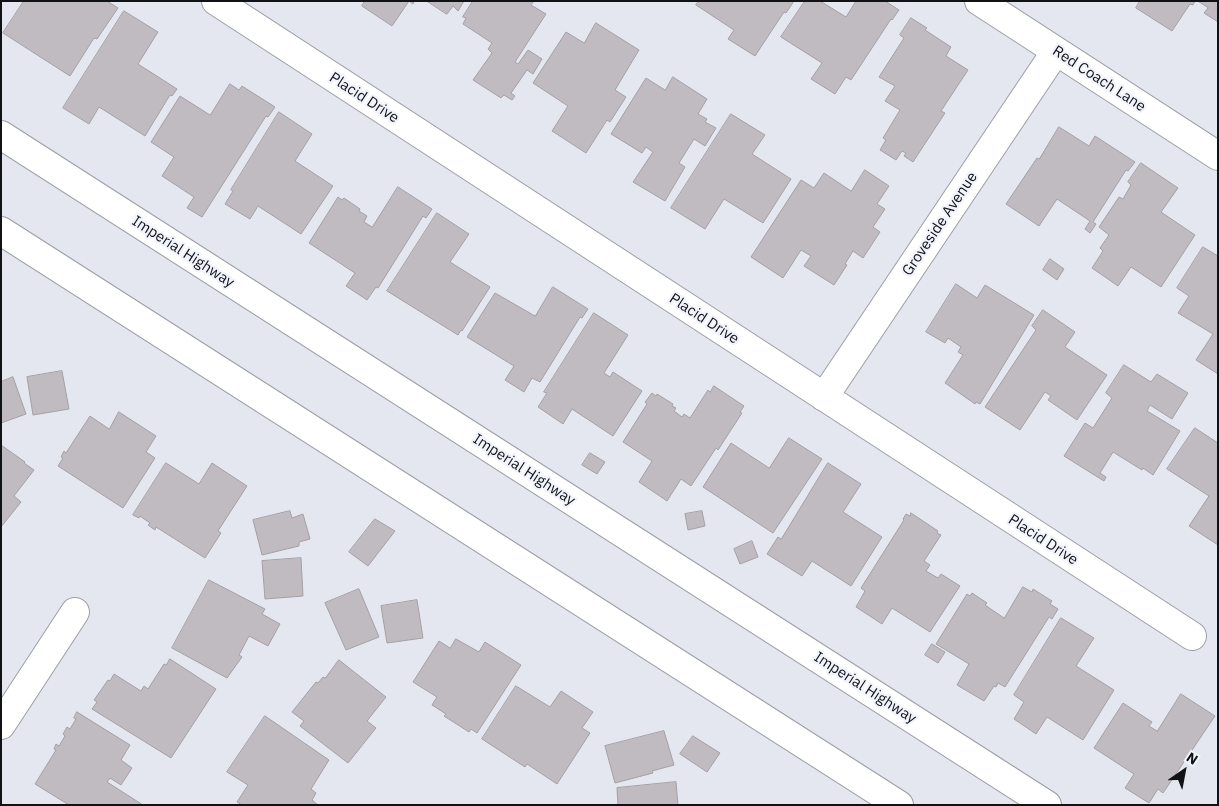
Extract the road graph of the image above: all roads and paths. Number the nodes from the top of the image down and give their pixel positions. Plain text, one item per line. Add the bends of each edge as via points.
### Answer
1 (216, 1) edge
2 (979, 1) edge
3 (1056, 51) junction
4 (1, 135) edge
5 (1218, 156) edge
6 (1, 231) edge
7 (824, 397) junction
8 (75, 612) dead end
9 (1192, 636) dead end
10 (1, 726) edge
11 (899, 805) edge
12 (1047, 805) edge

1 - 7 main road, Placid Drive
2 - 3 main road, Red Coach Lane
3 - 5 main road, Red Coach Lane
3 - 7 main road, Groveside Avenue
4 - 12 main road, Imperial Highway
6 - 11 main road
7 - 9 main road, Placid Drive
8 - 10 main road

